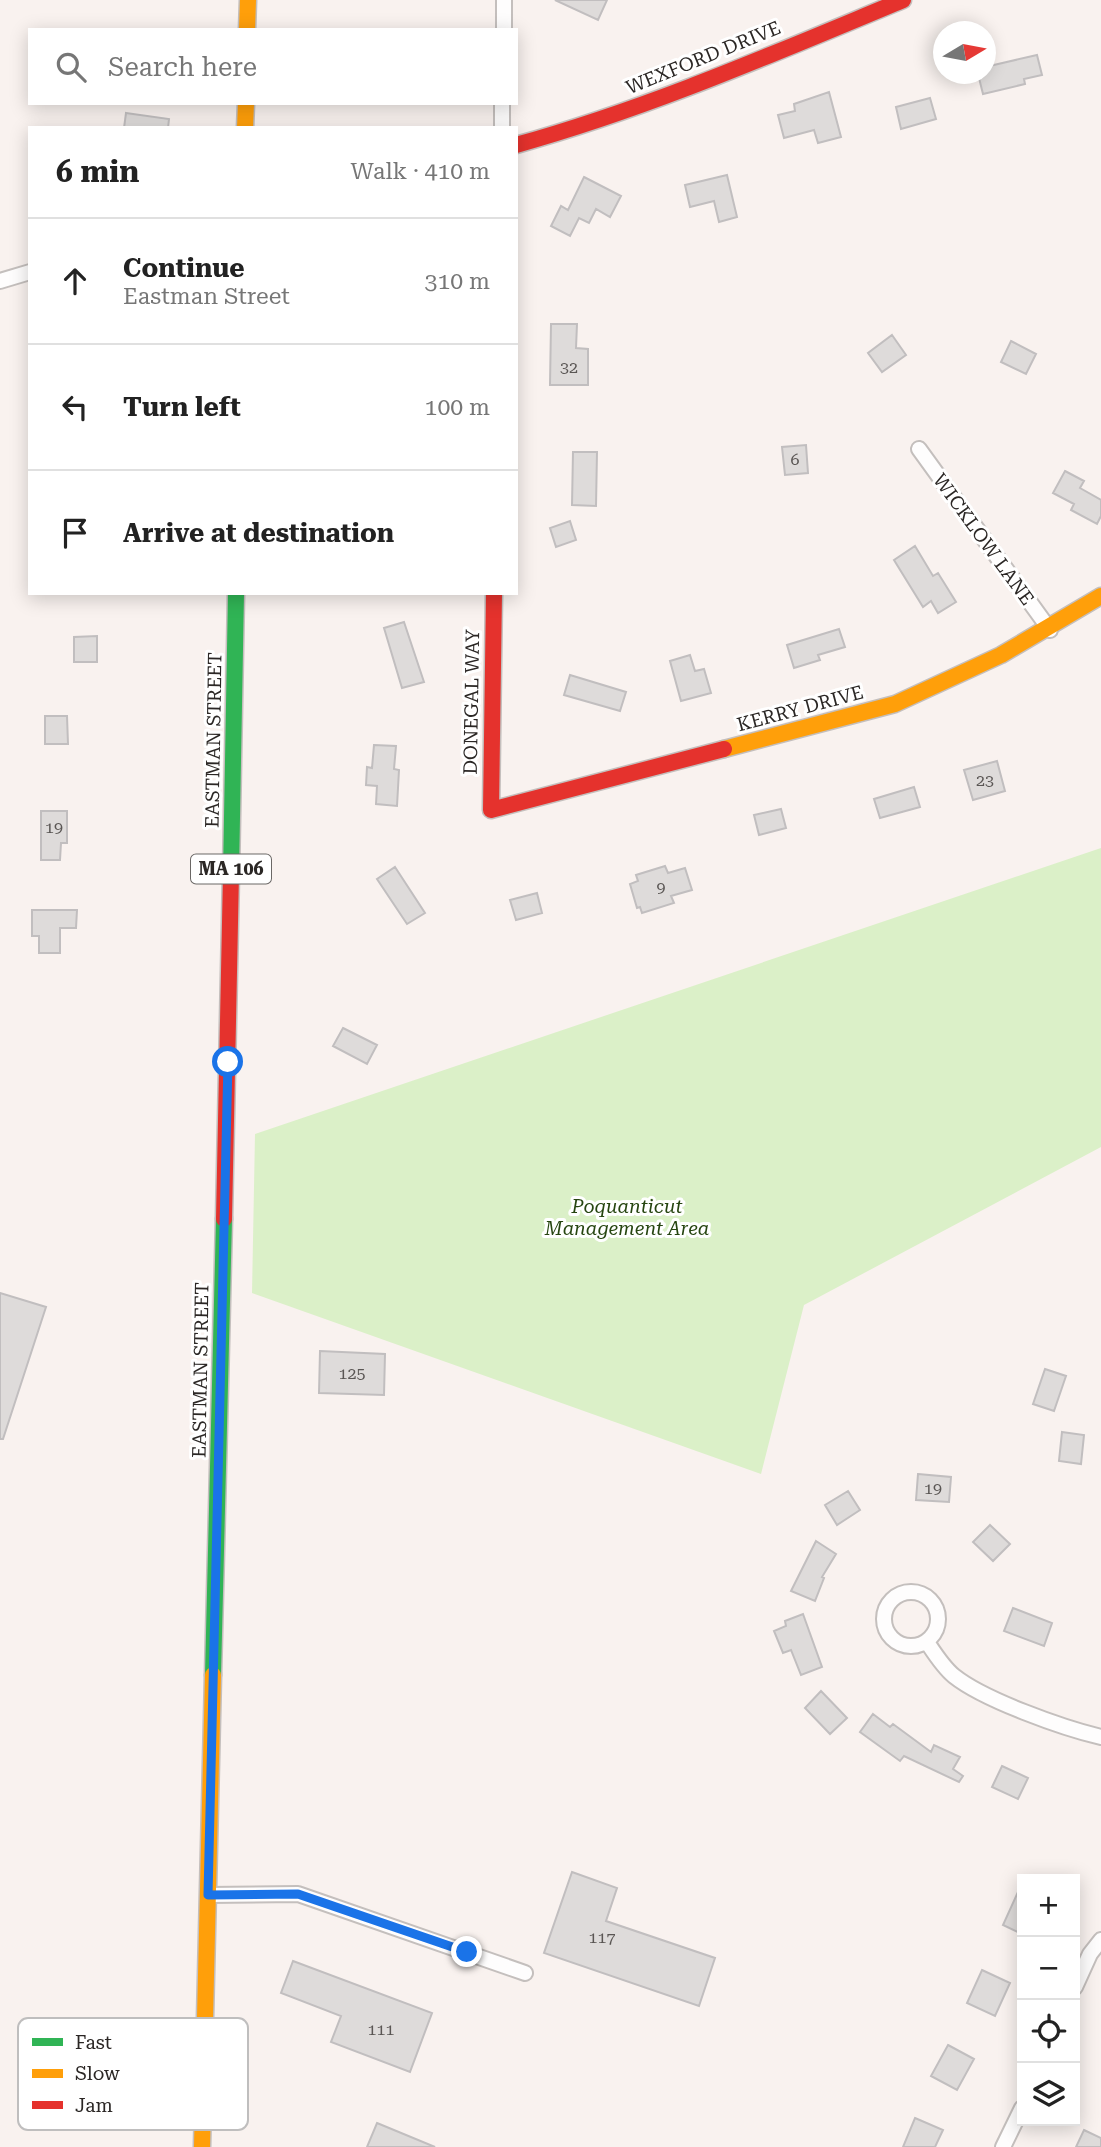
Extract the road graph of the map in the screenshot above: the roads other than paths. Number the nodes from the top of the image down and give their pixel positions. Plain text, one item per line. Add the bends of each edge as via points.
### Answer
1 (248, 0) edge
2 (505, 0) edge
3 (903, 0) edge
4 (247, 28) edge
5 (504, 28) edge
6 (246, 105) edge
7 (502, 105) edge
8 (245, 126) edge
9 (502, 126) edge
10 (518, 144) edge
11 (28, 273) edge
12 (0, 281) edge
13 (919, 449) dead end
14 (236, 595) edge
15 (494, 595) edge
16 (1101, 596) edge
17 (1050, 629) junction
18 (491, 810) joint
19 (927, 1642) dead end
20 (1101, 1737) edge
21 (208, 1895) junction
22 (1101, 1940) edge
23 (525, 1973) dead end
24 (1080, 1976) edge
25 (205, 2018) edge
26 (1017, 2118) edge
27 (1003, 2147) edge

1 - 4 main road
2 - 5 street
3 - 10 main road, WEXFORD DRIVE via 688,89
6 - 8 main road
7 - 9 street
11 - 12 street
13 - 17 street, WICKLOW LANE
14 - 21 main road, EASTMAN STREET / MA 106
15 - 18 main road, DONEGAL WAY
16 - 17 main road, KERRY DRIVE
17 - 18 main road, KERRY DRIVE via 951,681 895,704
19 - 20 street via 951,1673 984,1694
21 - 23 street via 298,1894
21 - 25 main road, EASTMAN STREET / MA 106
22 - 24 street
26 - 27 street

